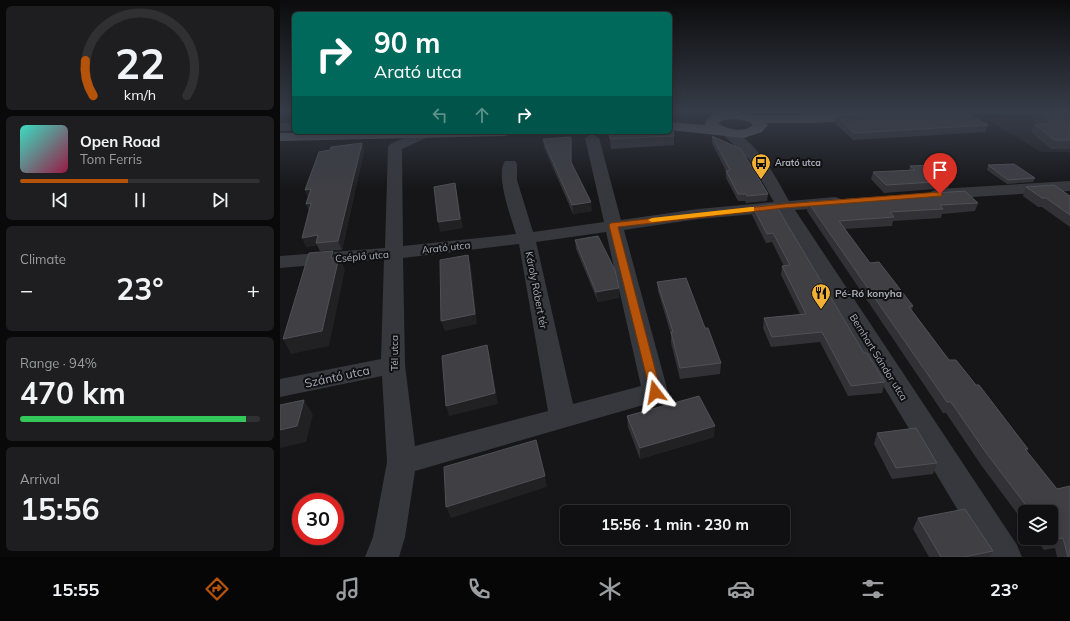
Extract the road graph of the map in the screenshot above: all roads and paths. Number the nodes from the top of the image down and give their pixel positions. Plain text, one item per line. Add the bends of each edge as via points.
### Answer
1 (377, 137) edge
2 (417, 137) edge
3 (736, 137) edge
4 (755, 137) edge
5 (592, 138) dead end
6 (395, 147) junction
7 (755, 156) junction
8 (510, 164) dead end
9 (1070, 186) edge
10 (924, 196) edge
11 (854, 201) edge
12 (784, 206) junction
13 (613, 225) junction
14 (526, 238) junction
15 (395, 253) junction
16 (280, 262) edge
17 (393, 365) junction
18 (280, 388) edge
19 (563, 417) junction
20 (402, 462) junction
21 (382, 557) edge
22 (1005, 557) edge

1 - 6 street
2 - 6 street
3 - 7 street, Bernhart Sándor utca
4 - 7 street, Bernhart Sándor utca
5 - 13 street
6 - 15 street, Tél utca
7 - 12 street, Bernhart Sándor utca
8 - 14 street, Károly Róbert tér via 509,180
9 - 10 street
11 - 12 street, Arató utca
12 - 13 street, Arató utca
12 - 22 street, Bernhart Sándor utca
13 - 14 street, Arató utca
13 - 19 street via 655,392
14 - 15 street, Arató utca
14 - 19 street, Károly Róbert tér
15 - 16 street, Cséplő utca
15 - 17 street, Tél utca
17 - 18 street, Szántó utca
17 - 20 street, Tél utca
19 - 20 street
20 - 21 street, Tél utca via 389,537

